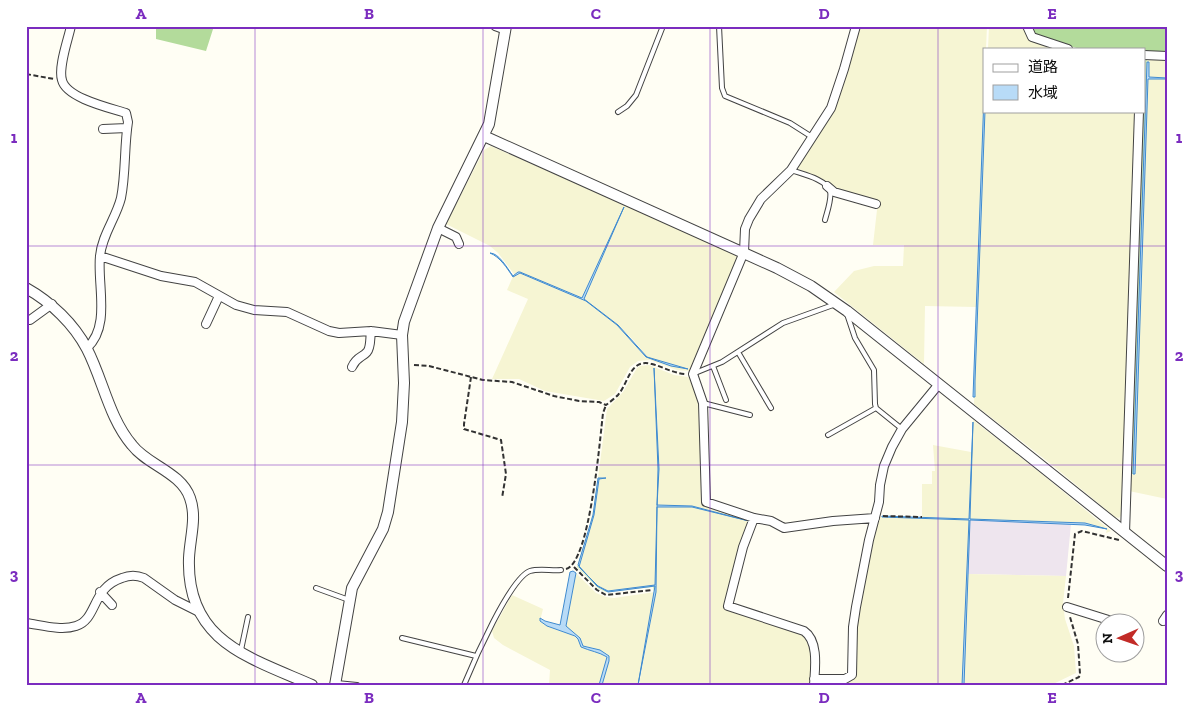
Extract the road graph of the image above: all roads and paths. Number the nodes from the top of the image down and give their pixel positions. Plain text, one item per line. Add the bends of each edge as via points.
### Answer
1 (71, 26) edge
2 (495, 26) edge
3 (663, 26) edge
4 (719, 26) edge
5 (856, 26) edge
6 (1027, 26) edge
7 (506, 28) edge
8 (1065, 48) edge
9 (1146, 55) edge
10 (1167, 56) edge
11 (26, 74) edge
12 (62, 80) junction
13 (618, 112) dead end
14 (1139, 112) edge
15 (127, 128) junction
16 (103, 130) dead end
17 (484, 136) junction
18 (812, 138) junction
19 (791, 170) junction
20 (827, 186) junction
21 (876, 204) dead end
22 (825, 220) dead end
23 (438, 228) junction
24 (458, 244) dead end
25 (744, 252) junction
26 (100, 256) junction
27 (26, 288) edge
28 (219, 296) junction
29 (52, 304) junction
30 (837, 304) junction
31 (847, 311) junction
32 (26, 320) edge
33 (206, 324) dead end
34 (371, 331) junction
35 (402, 335) junction
36 (87, 348) junction
37 (738, 352) junction
38 (713, 366) junction
39 (352, 367) dead end
40 (402, 367) junction
41 (693, 374) junction
42 (471, 377) junction
43 (939, 384) junction
44 (726, 400) dead end
45 (703, 403) junction
46 (606, 405) junction
47 (771, 408) dead end
48 (876, 408) junction
49 (750, 415) dead end
50 (902, 429) junction
51 (828, 435) dead end
52 (502, 498) dead end
53 (922, 517) dead end
54 (754, 518) junction
55 (878, 518) junction
56 (1124, 533) junction
57 (1139, 544) junction
58 (573, 566) junction
59 (1167, 566) edge
60 (561, 570) joint
61 (316, 588) dead end
62 (652, 590) dead end
63 (100, 592) junction
64 (349, 600) junction
65 (112, 606) dead end
66 (1067, 607) junction
67 (198, 612) junction
68 (1096, 616) edge
69 (248, 617) dead end
70 (26, 623) edge
71 (402, 638) dead end
72 (241, 653) junction
73 (476, 656) junction
74 (814, 682) edge
75 (335, 684) edge
76 (312, 685) edge
77 (357, 685) edge
78 (464, 685) edge
79 (1062, 685) edge

1 - 12 street
2 - 7 street
3 - 13 lane via 636,95
4 - 18 lane via 725,96 790,123
5 - 18 street via 837,92
6 - 8 street via 1032,38
7 - 17 street via 492,113
9 - 10 street
11 - 12 path
12 - 15 street via 76,95 126,113
14 - 56 street
15 - 16 street
15 - 26 street via 120,200
17 - 23 street
17 - 25 street
18 - 19 street
19 - 20 lane
19 - 25 street via 753,210 745,229
20 - 21 street via 834,192
20 - 22 lane via 830,195
23 - 24 street via 456,236
23 - 35 street
25 - 30 street via 811,286
25 - 41 street
26 - 28 street via 161,276 195,282
26 - 36 street via 100,321 94,341
27 - 29 street
28 - 33 street
28 - 34 street via 254,310 287,312 339,333
29 - 32 street
29 - 36 street
30 - 31 street
30 - 37 lane via 783,323
31 - 43 street
31 - 48 lane via 855,338 874,370
34 - 35 street
34 - 39 street via 366,354
35 - 40 street
36 - 67 street via 122,432 141,456 175,478 189,496 194,519 189,557 190,581
37 - 38 lane
37 - 47 lane
38 - 41 lane
38 - 44 lane
40 - 42 path via 425,365
40 - 64 street via 402,422 388,512
41 - 45 street
41 - 46 path via 678,373 651,363 637,365 632,368 618,395
42 - 46 path via 512,382 554,396
42 - 52 path via 464,429 501,440 506,474
43 - 50 street
43 - 56 street
45 - 49 lane
45 - 54 street via 706,502
46 - 58 path via 591,509
48 - 50 lane
48 - 51 lane
50 - 55 street via 884,466
53 - 55 path
54 - 55 street via 786,528
54 - 74 street via 728,606 808,633 814,646
55 - 74 street via 869,540 856,607 852,675 846,679
56 - 57 street
57 - 59 street
57 - 66 path via 1082,531 1075,534
58 - 60 path
58 - 62 path via 606,595
60 - 73 lane via 533,570 525,574 499,611
61 - 64 lane
63 - 65 street
63 - 67 street via 116,580 139,576
63 - 70 street via 88,618 76,626
64 - 75 street
66 - 68 street
66 - 79 path via 1078,644 1080,674
67 - 72 street via 212,632
69 - 72 lane
71 - 73 lane
72 - 76 street
73 - 78 lane
75 - 77 lane

